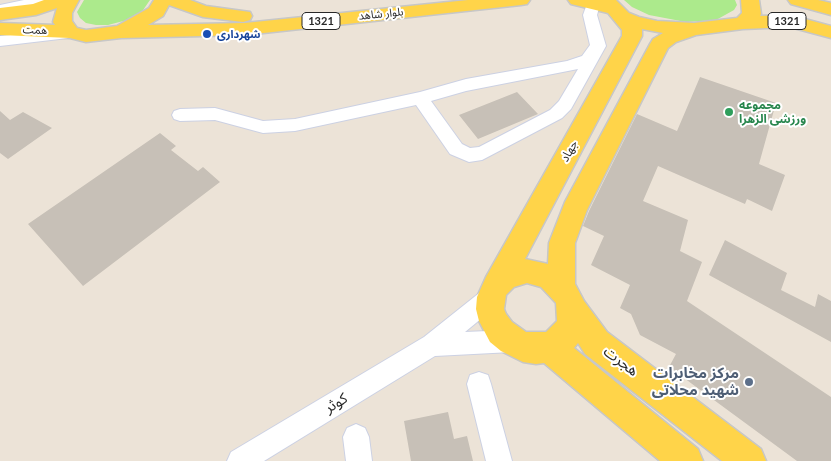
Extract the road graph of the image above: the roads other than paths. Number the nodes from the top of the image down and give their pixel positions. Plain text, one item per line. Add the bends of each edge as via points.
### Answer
1 (45, 0) edge
2 (61, 0) edge
3 (70, 0) edge
4 (162, 0) edge
5 (172, 0) edge
6 (428, 0) edge
7 (521, 0) edge
8 (750, 0) edge
9 (797, 0) edge
10 (602, 6) edge
11 (831, 9) edge
12 (0, 17) edge
13 (742, 23) junction
14 (694, 29) junction
15 (121, 32) junction
16 (831, 32) edge
17 (78, 34) junction
18 (0, 41) edge
19 (594, 54) junction
20 (420, 98) junction
21 (180, 115) dead end
22 (494, 291) junction
23 (567, 298) junction
24 (512, 342) junction
25 (432, 345) junction
26 (549, 347) junction
27 (479, 384) dead end
28 (240, 461) edge
29 (499, 461) edge
30 (686, 461) edge
31 (749, 461) edge

1 - 12 street
2 - 12 main road, همت via 36,10
3 - 17 main road via 62,22
4 - 15 main road via 147,20
5 - 6 main road, بلوار شاهد / 1321 via 203,11 255,17
7 - 15 main road, بلوار شاهد / 1321 via 245,29
8 - 13 main road via 752,14
9 - 11 main road, 1321
10 - 14 main road via 656,27
10 - 19 street via 590,14 598,46
10 - 22 main road, جهاد via 632,29 632,36
12 - 17 main road, همت via 27,29
13 - 14 main road
13 - 16 main road, 1321 via 790,21
14 - 23 main road via 660,44 574,210 562,243
15 - 17 main road, همت
17 - 18 street
19 - 20 street via 569,66 466,85
19 - 20 street via 565,105 556,114 482,153 469,155 456,149
20 - 21 street via 295,125 263,127 216,114
22 - 23 main road via 504,278 527,271 545,276
22 - 24 main road via 490,309 494,321
22 - 25 street, کوثر
23 - 26 main road via 572,321 568,332
23 - 31 main road, هجرت via 596,342
24 - 25 street, کوثر
24 - 26 main road via 530,348
25 - 28 street, کوثر
26 - 30 main road
27 - 29 street

